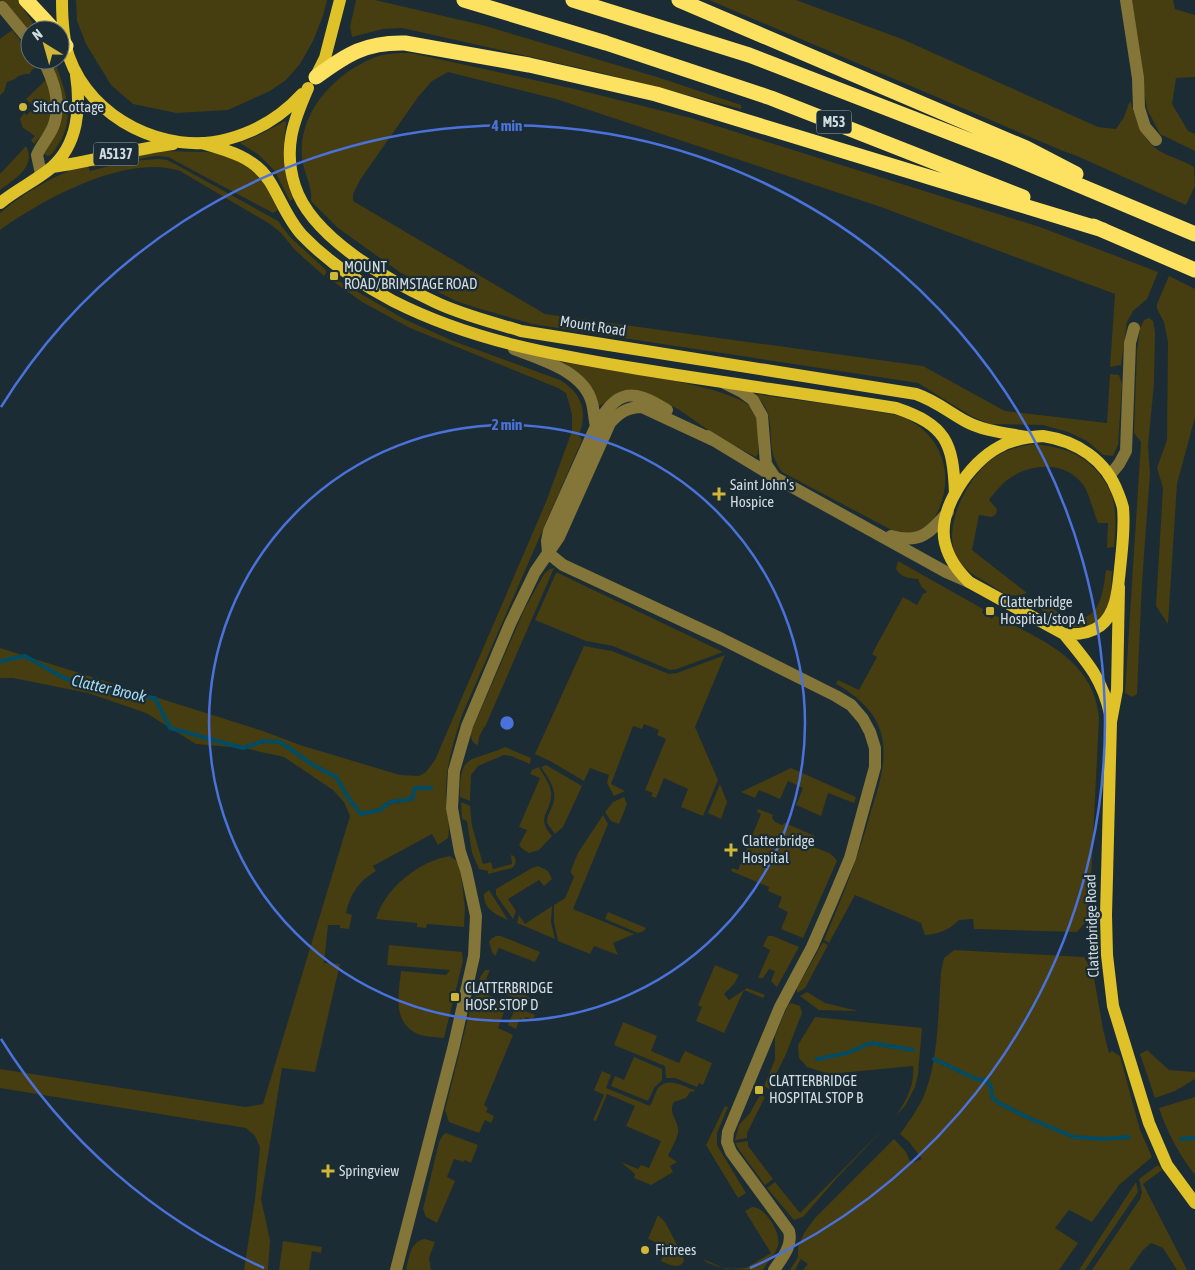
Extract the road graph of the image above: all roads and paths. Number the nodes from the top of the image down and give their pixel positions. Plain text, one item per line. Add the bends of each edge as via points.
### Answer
1 (26, 0) edge
2 (62, 0) edge
3 (340, 0) edge
4 (464, 0) edge
5 (573, 0) edge
6 (679, 0) edge
7 (1126, 0) edge
8 (2, 7) dead end
9 (45, 20) edge
10 (62, 20) edge
11 (20, 29) edge
12 (70, 58) edge
13 (48, 70) edge
14 (75, 70) junction
15 (312, 82) junction
16 (1156, 140) dead end
17 (180, 143) junction
18 (202, 143) junction
19 (46, 171) junction
20 (0, 204) edge
21 (1172, 224) junction
22 (1103, 230) junction
23 (1195, 234) edge
24 (1195, 270) edge
25 (1134, 328) dead end
26 (500, 343) junction
27 (719, 381) junction
28 (596, 426) junction
29 (1026, 437) junction
30 (713, 440) junction
31 (1110, 475) junction
32 (776, 478) junction
33 (956, 493) junction
34 (948, 512) junction
35 (872, 530) junction
36 (548, 552) junction
37 (969, 582) junction
38 (1118, 588) junction
39 (1064, 634) junction
40 (1111, 722) junction
41 (1195, 1203) edge
42 (396, 1270) edge
43 (774, 1270) edge

1 - 9 highway
2 - 10 main road
3 - 15 main road, Mount Road via 325,58
4 - 22 highway, M53 via 771,98
5 - 21 highway, M53 via 749,55 1005,154
6 - 21 highway via 1026,148
7 - 16 street via 1138,78 1139,108 1146,127
8 - 11 street
12 - 14 main road
13 - 19 street via 57,103 52,129 37,155
14 - 17 main road via 95,98 120,120 150,135
14 - 19 main road, A5137 via 79,107 77,124 66,149
15 - 18 main road via 272,121 227,139
15 - 22 highway via 331,66 362,48 390,42 529,65 656,94
15 - 29 main road, Mount Road via 294,120 290,155 295,186 304,206 325,232 351,253 436,303 521,331 916,394 984,429
17 - 18 main road
17 - 19 main road, A5137 via 112,154
18 - 26 main road via 234,153 257,168 269,181 302,234 358,280 427,317
19 - 20 main road, A5137
21 - 23 highway, M53
22 - 24 highway, M53
25 - 31 street via 1130,343 1126,451
26 - 27 main road via 566,357
26 - 28 street via 560,368 580,381 592,401
27 - 32 street via 753,400 762,416 766,464
27 - 33 main road via 896,408 916,415 932,424 942,435 954,464
28 - 30 street via 612,403 630,395 639,396 649,399
28 - 36 street via 549,531
29 - 31 main road via 1057,438 1074,444 1093,456
29 - 33 main road via 998,447 982,459
30 - 32 street
30 - 36 street via 642,407 633,407 618,414 610,424 559,537
31 - 38 main road via 1123,506
32 - 35 street
33 - 34 main road
34 - 35 street via 934,529 920,538 904,540
34 - 37 main road via 945,542 951,559
35 - 37 street
36 - 42 street via 510,624 467,726 454,771 452,808 476,916 474,956
36 - 43 street via 563,565 836,696 851,705 870,732 875,748 875,767 850,858 812,947 780,1007 728,1132 731,1152 789,1231 789,1247
37 - 39 main road
38 - 39 main road via 1114,606 1101,625 1079,635
38 - 40 main road, Clatterbridge Road via 1117,690
39 - 40 main road, Clatterbridge Road via 1097,676
40 - 41 main road, Clatterbridge Road via 1106,881 1107,954 1113,1006 1149,1123 1167,1165

